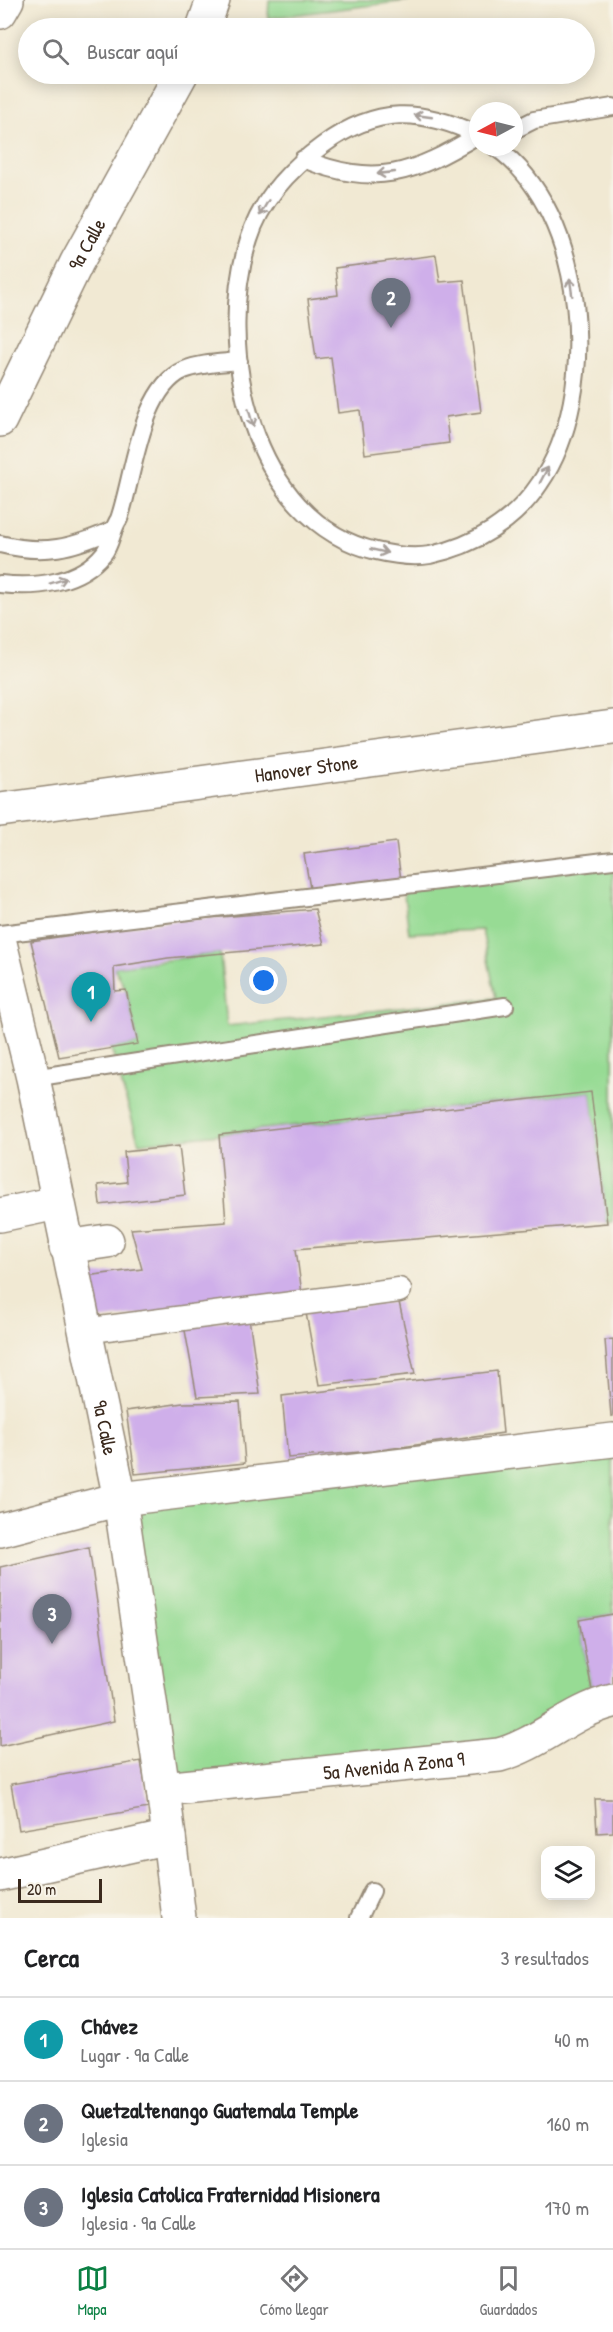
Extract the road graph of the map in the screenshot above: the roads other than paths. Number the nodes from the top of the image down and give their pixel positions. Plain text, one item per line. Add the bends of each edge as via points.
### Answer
1 (7, 0) edge
2 (213, 0) edge
3 (0, 12) edge
4 (207, 18) edge
5 (175, 84) edge
6 (613, 107) edge
7 (523, 126) edge
8 (469, 131) edge
9 (469, 140) edge
10 (508, 156) edge
11 (303, 159) junction
12 (239, 361) junction
13 (0, 420) edge
14 (111, 530) junction
15 (0, 544) edge
16 (0, 584) edge
17 (613, 727) edge
18 (0, 810) edge
19 (613, 860) edge
20 (0, 934) edge
21 (0, 943) edge
22 (505, 1006) dead end
23 (33, 1078) junction
24 (57, 1203) junction
25 (0, 1215) edge
26 (107, 1241) dead end
27 (66, 1246) junction
28 (399, 1290) dead end
29 (84, 1331) junction
30 (613, 1429) edge
31 (613, 1440) edge
32 (119, 1494) junction
33 (0, 1530) edge
34 (613, 1701) edge
35 (163, 1789) junction
36 (169, 1838) junction
37 (0, 1875) edge
38 (372, 1891) dead end
39 (179, 1918) edge
40 (359, 1918) edge

1 - 3 street
2 - 4 street
5 - 13 street, 9a Calle via 77,262
6 - 7 lane via 534,120
8 -> 11 lane via 424,116 387,115 351,128
9 -> 11 lane via 438,159 388,174 336,172
12 -> 10 lane via 259,445 275,476 299,506 328,531 361,547 395,555 424,556 452,550 482,537 514,514 541,483 560,443 573,399 577,362 567,260 555,222 533,186
11 -> 12 lane via 264,206 249,237 237,303
12 - 14 lane via 184,370 160,388 148,412 125,501
14 - 15 lane via 58,549
16 -> 14 lane via 39,586 68,578 106,551
17 - 18 street, Hanover Stone
19 - 20 lane
21 - 23 street, 9a Calle
22 - 23 lane
23 - 24 street, 9a Calle
24 - 25 street
24 - 27 street, 9a Calle
26 - 27 street
27 - 29 street, 9a Calle
28 - 29 street
29 - 32 street, 9a Calle
30 - 32 lane
31 - 32 street
32 - 33 street
32 - 35 street, 9a Calle
34 - 35 street, 5a Avenida A Zona 9 via 591,1707 517,1749 499,1755
35 - 36 street, 9a Calle
36 - 37 street
36 - 39 street, 9a Calle
38 - 40 lane

